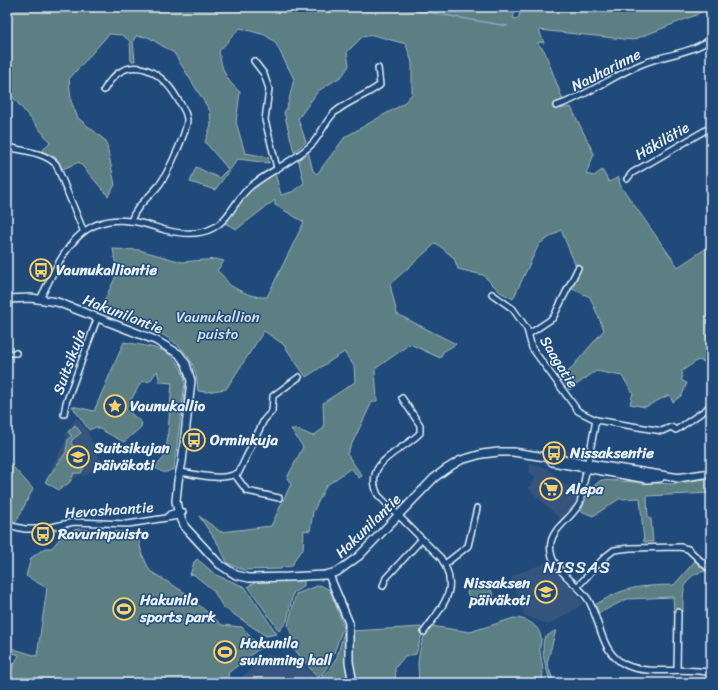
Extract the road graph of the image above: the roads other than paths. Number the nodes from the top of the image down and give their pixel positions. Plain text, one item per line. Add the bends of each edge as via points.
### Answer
1 (711, 39) edge
2 (254, 61) dead end
3 (378, 68) dead end
4 (104, 90) dead end
5 (556, 106) dead end
6 (711, 127) edge
7 (7, 147) edge
8 (276, 168) junction
9 (627, 179) dead end
10 (131, 221) junction
11 (83, 230) junction
12 (578, 268) dead end
13 (492, 294) dead end
14 (7, 299) edge
15 (40, 299) junction
16 (97, 319) junction
17 (529, 334) junction
18 (7, 353) edge
19 (16, 353) dead end
20 (299, 377) dead end
21 (402, 398) dead end
22 (711, 403) edge
23 (64, 414) dead end
24 (596, 420) junction
25 (588, 466) junction
26 (181, 472) junction
27 (711, 473) edge
28 (235, 475) junction
29 (279, 498) dead end
30 (477, 508) dead end
31 (180, 513) junction
32 (398, 516) junction
33 (7, 525) edge
34 (422, 539) junction
35 (445, 564) junction
36 (711, 566) edge
37 (329, 575) junction
38 (383, 586) dead end
39 (578, 586) junction
40 (678, 612) dead end
41 (424, 632) dead end
42 (677, 670) junction
43 (711, 673) edge
44 (353, 683) edge

1 - 5 street, Nauharinne via 693,49 643,63 595,90
2 - 8 street via 264,74 269,89 265,120
3 - 8 street via 380,84 334,113 313,142
4 - 10 street via 108,82 124,69 133,66 142,68 168,84 187,119 184,132 164,177 157,188 139,204
6 - 9 street, Häkilätie via 632,173
7 - 11 street via 43,155 56,164
8 - 10 street via 250,186 220,223 209,230 185,234
10 - 11 street via 108,221
11 - 15 street via 70,245
12 - 17 street via 553,318
13 - 17 street, Saagatie via 513,309
14 - 15 street, Hakunilantie
15 - 16 street, Hakunilantie via 57,302
16 - 23 street, Suitsikuja
16 - 26 street, Hakunilantie via 164,344 179,354 186,364 191,388
17 - 24 street, Saagatie via 532,348 573,406 584,416
18 - 19 street
20 - 28 street via 273,396 272,410 264,420 239,472
21 - 32 street via 420,425 420,433 380,463 374,476 378,495
22 - 24 street, Saagatie via 707,409 676,430 671,427 662,431
24 - 25 street
25 - 27 street, Hakunilantie via 647,479 680,478
25 - 32 street, Hakunilantie via 513,452 482,454 453,464 434,478
25 - 39 street via 578,507 551,542 555,564
26 - 28 street via 223,477
26 - 31 street, Hakunilantie via 183,479
28 - 29 street via 247,492
30 - 35 street via 468,546
31 - 33 street, Hevoshaantie via 128,524 74,522 42,529
31 - 37 street, Hakunilantie via 185,527 219,564 236,575 254,578
32 - 34 street
32 - 37 street, Hakunilantie via 355,559 343,569
34 - 35 street
34 - 38 street via 386,578
35 - 41 street via 450,585 448,598
36 - 39 street via 707,567 688,549 680,547 621,548 609,553
37 - 44 street via 349,623
39 - 42 street via 589,602 611,654 619,661 635,668
40 - 42 street
42 - 43 street

